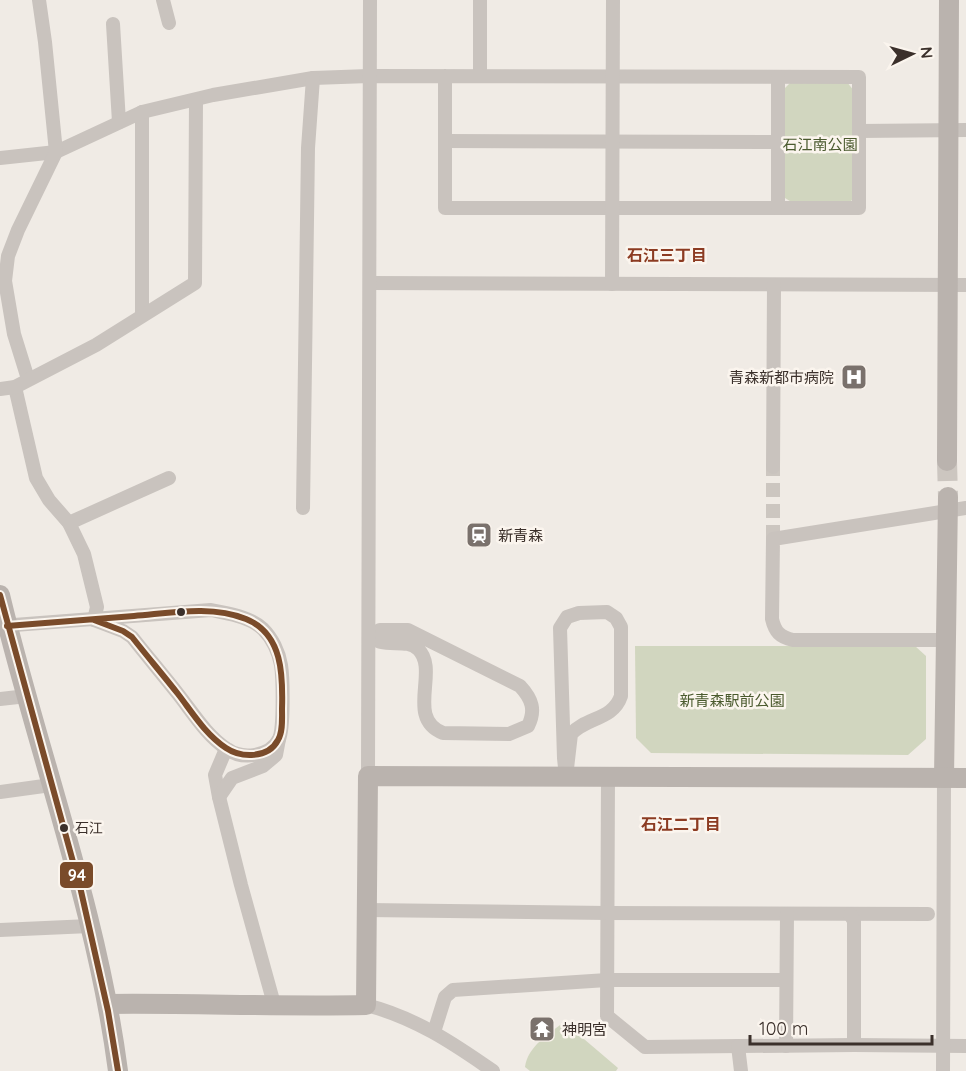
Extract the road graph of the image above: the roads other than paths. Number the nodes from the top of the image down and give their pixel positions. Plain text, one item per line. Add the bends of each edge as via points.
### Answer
1 (163, 0) edge
2 (370, 0) edge
3 (480, 0) edge
4 (612, 0) edge
5 (949, 0) edge
6 (41, 1) edge
7 (169, 23) dead end
8 (113, 24) dead end
9 (445, 75) junction
10 (480, 75) junction
11 (369, 76) junction
12 (612, 76) junction
13 (778, 77) junction
14 (313, 78) junction
15 (195, 100) junction
16 (142, 112) junction
17 (119, 122) junction
18 (957, 130) edge
19 (859, 131) junction
20 (446, 141) junction
21 (612, 142) junction
22 (777, 142) junction
23 (56, 152) junction
24 (0, 158) edge
25 (612, 208) junction
26 (778, 208) junction
27 (370, 283) junction
28 (612, 284) junction
29 (774, 285) junction
30 (957, 285) edge
31 (142, 315) junction
32 (28, 379) junction
33 (15, 387) junction
34 (0, 389) edge
35 (947, 461) tunnel mouth
36 (773, 467) tunnel mouth
37 (169, 478) dead end
38 (954, 505) edge
39 (303, 508) dead end
40 (69, 523) junction
41 (0, 595) edge
42 (94, 620) junction
43 (4, 626) edge
44 (369, 636) junction
45 (946, 640) junction
46 (27, 696) junction
47 (0, 699) edge
48 (279, 739) junction
49 (226, 749) junction
50 (368, 776) junction
51 (566, 777) junction
52 (608, 777) junction
53 (944, 778) junction
54 (966, 778) edge
55 (51, 785) junction
56 (0, 792) edge
57 (219, 797) junction
58 (367, 910) junction
59 (607, 913) junction
60 (788, 914) junction
61 (850, 914) junction
62 (928, 914) dead end
63 (90, 926) junction
64 (0, 930) edge
65 (607, 980) junction
66 (786, 980) junction
67 (108, 1004) junction
68 (274, 1004) junction
69 (366, 1005) junction
70 (434, 1032) junction
71 (854, 1045) junction
72 (738, 1046) junction
73 (786, 1046) junction
74 (943, 1046) junction
75 (966, 1046) edge
76 (118, 1071) edge
77 (493, 1071) edge
78 (741, 1071) edge
79 (943, 1071) edge

1 - 7 street
2 - 11 street
3 - 10 street
4 - 12 street
5 - 18 street
6 - 23 street
8 - 17 street
9 - 10 street
9 - 11 street
9 - 20 street
10 - 12 street
11 - 14 street
11 - 27 street
12 - 13 street
12 - 21 street
13 - 19 street via 859,76
13 - 22 street
14 - 15 street
14 - 39 street via 308,148
15 - 16 street
15 - 31 street via 195,283
16 - 17 street
16 - 31 street
17 - 23 street
18 - 19 street
18 - 30 street
19 - 26 street via 859,207
20 - 21 street
20 - 25 street via 445,208
21 - 22 street
21 - 25 street
22 - 26 street
23 - 24 street
23 - 32 street via 8,256 5,281 14,334
25 - 26 street
25 - 28 street
27 - 28 street
27 - 44 street
28 - 29 street
29 - 30 street
29 - 36 street
30 - 35 street
31 - 32 street via 96,345
32 - 33 street
33 - 34 street
33 - 40 street via 36,478
37 - 40 street
38 - 45 street
38 - 45 street via 773,539 772,619 774,630 782,638
40 - 42 street via 84,554 97,607
41 - 43 street
42 - 43 street
42 - 48 street via 211,610 235,615 262,628 281,665
42 - 49 street via 132,637 201,724
43 - 46 street
44 - 44 street via 380,630 408,630 520,686 532,702 533,716 528,726 509,734 437,731 426,718 424,661 420,651 413,645 380,642
44 - 50 street
45 - 53 street
46 - 47 street
46 - 55 street
48 - 49 street via 255,756 241,756
48 - 57 street via 276,755 232,778
49 - 57 street via 215,775
50 - 51 street
50 - 58 street
51 - 51 street via 560,628 567,617 607,612 621,627 621,696 614,710 581,725 571,735
51 - 52 street
52 - 53 street
52 - 59 street
53 - 54 street
53 - 74 street
55 - 56 street
55 - 63 street
57 - 68 street
58 - 59 street
58 - 69 street
59 - 60 street
59 - 65 street
60 - 61 street
60 - 66 street
61 - 62 street
61 - 71 street via 854,921
63 - 64 street
63 - 67 street
65 - 66 street
65 - 70 street via 453,990 445,998
65 - 72 street via 607,1016 645,1047
66 - 73 street
67 - 68 street
67 - 76 street
68 - 69 street
69 - 70 street via 392,1011
70 - 77 street
71 - 73 street
71 - 74 street
72 - 73 street
72 - 78 street
74 - 75 street
74 - 79 street

